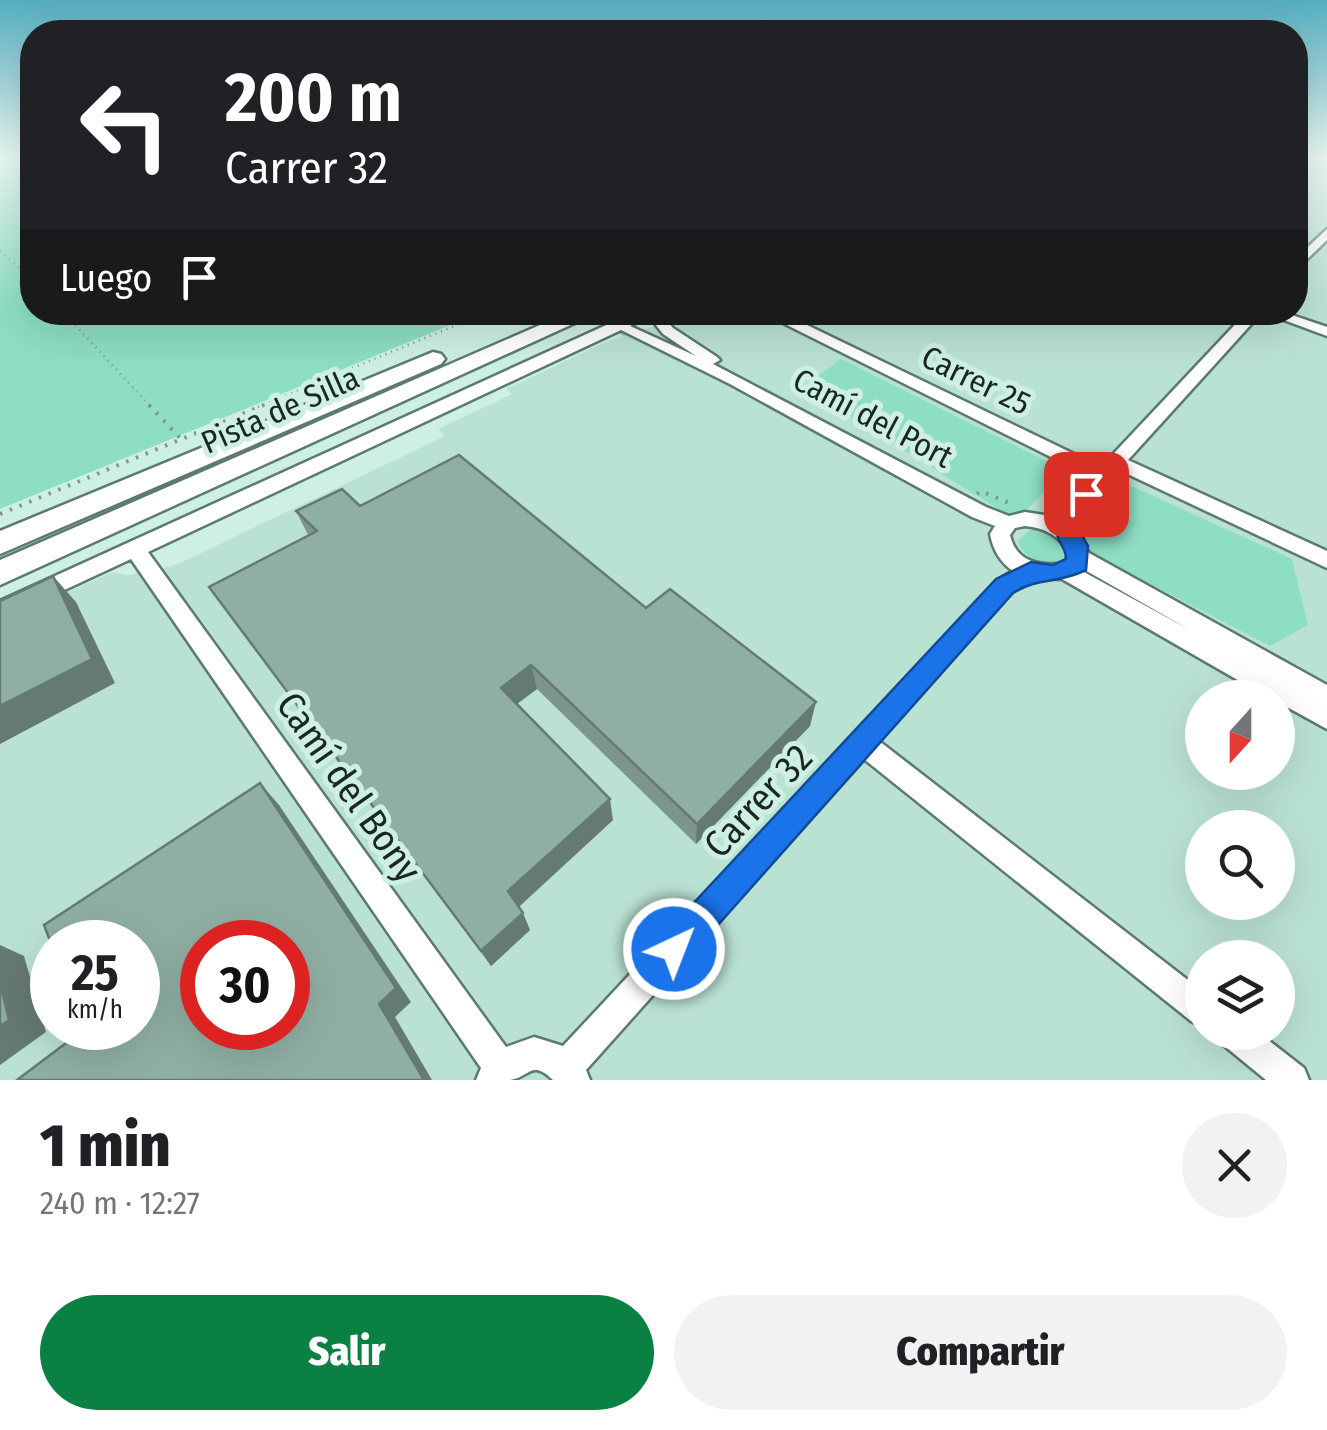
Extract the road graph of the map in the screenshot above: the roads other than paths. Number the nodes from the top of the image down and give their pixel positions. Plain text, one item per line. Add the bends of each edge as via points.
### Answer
1 (1327, 233) edge
2 (1308, 253) edge
3 (511, 325) edge
4 (591, 325) edge
5 (592, 325) edge
6 (600, 325) edge
7 (663, 325) edge
8 (796, 325) edge
9 (1236, 325) edge
10 (628, 330) tunnel mouth
11 (736, 381) junction
12 (1110, 469) junction
13 (1068, 524) junction
14 (1004, 528) junction
15 (0, 543) edge
16 (135, 549) junction
17 (1009, 557) junction
18 (1327, 560) edge
19 (1073, 565) junction
20 (1031, 570) junction
21 (0, 573) edge
22 (1005, 586) junction
23 (0, 611) edge
24 (1327, 697) edge
25 (1327, 718) edge
26 (863, 743) junction
27 (1185, 997) edge
28 (1254, 1050) edge
29 (570, 1073) edge
30 (497, 1074) edge
31 (1292, 1080) edge

1 - 2 street
3 - 15 highway, Pista de Silla
4 - 21 highway, Pista de Silla
5 - 16 street
6 - 11 street, Camí del Port via 682,371
7 - 11 street, Camí del Port
8 - 12 street, Carrer 25
9 - 12 street
10 - 11 street, Camí del Port
11 - 14 street, Camí del Port
12 - 13 street
12 - 18 street, Carrer 25
13 - 14 street via 1025,519
13 - 19 street
14 - 17 street via 1000,541
16 - 23 street
16 - 30 street, Camí del Bony
17 - 20 street
17 - 22 street
19 - 20 street
19 - 24 street
19 - 25 street
20 - 22 street, Carrer 32
22 - 26 street, Carrer 32
26 - 27 street
26 - 29 street, Carrer 32
28 - 31 street
29 - 30 street via 541,1052 526,1052

